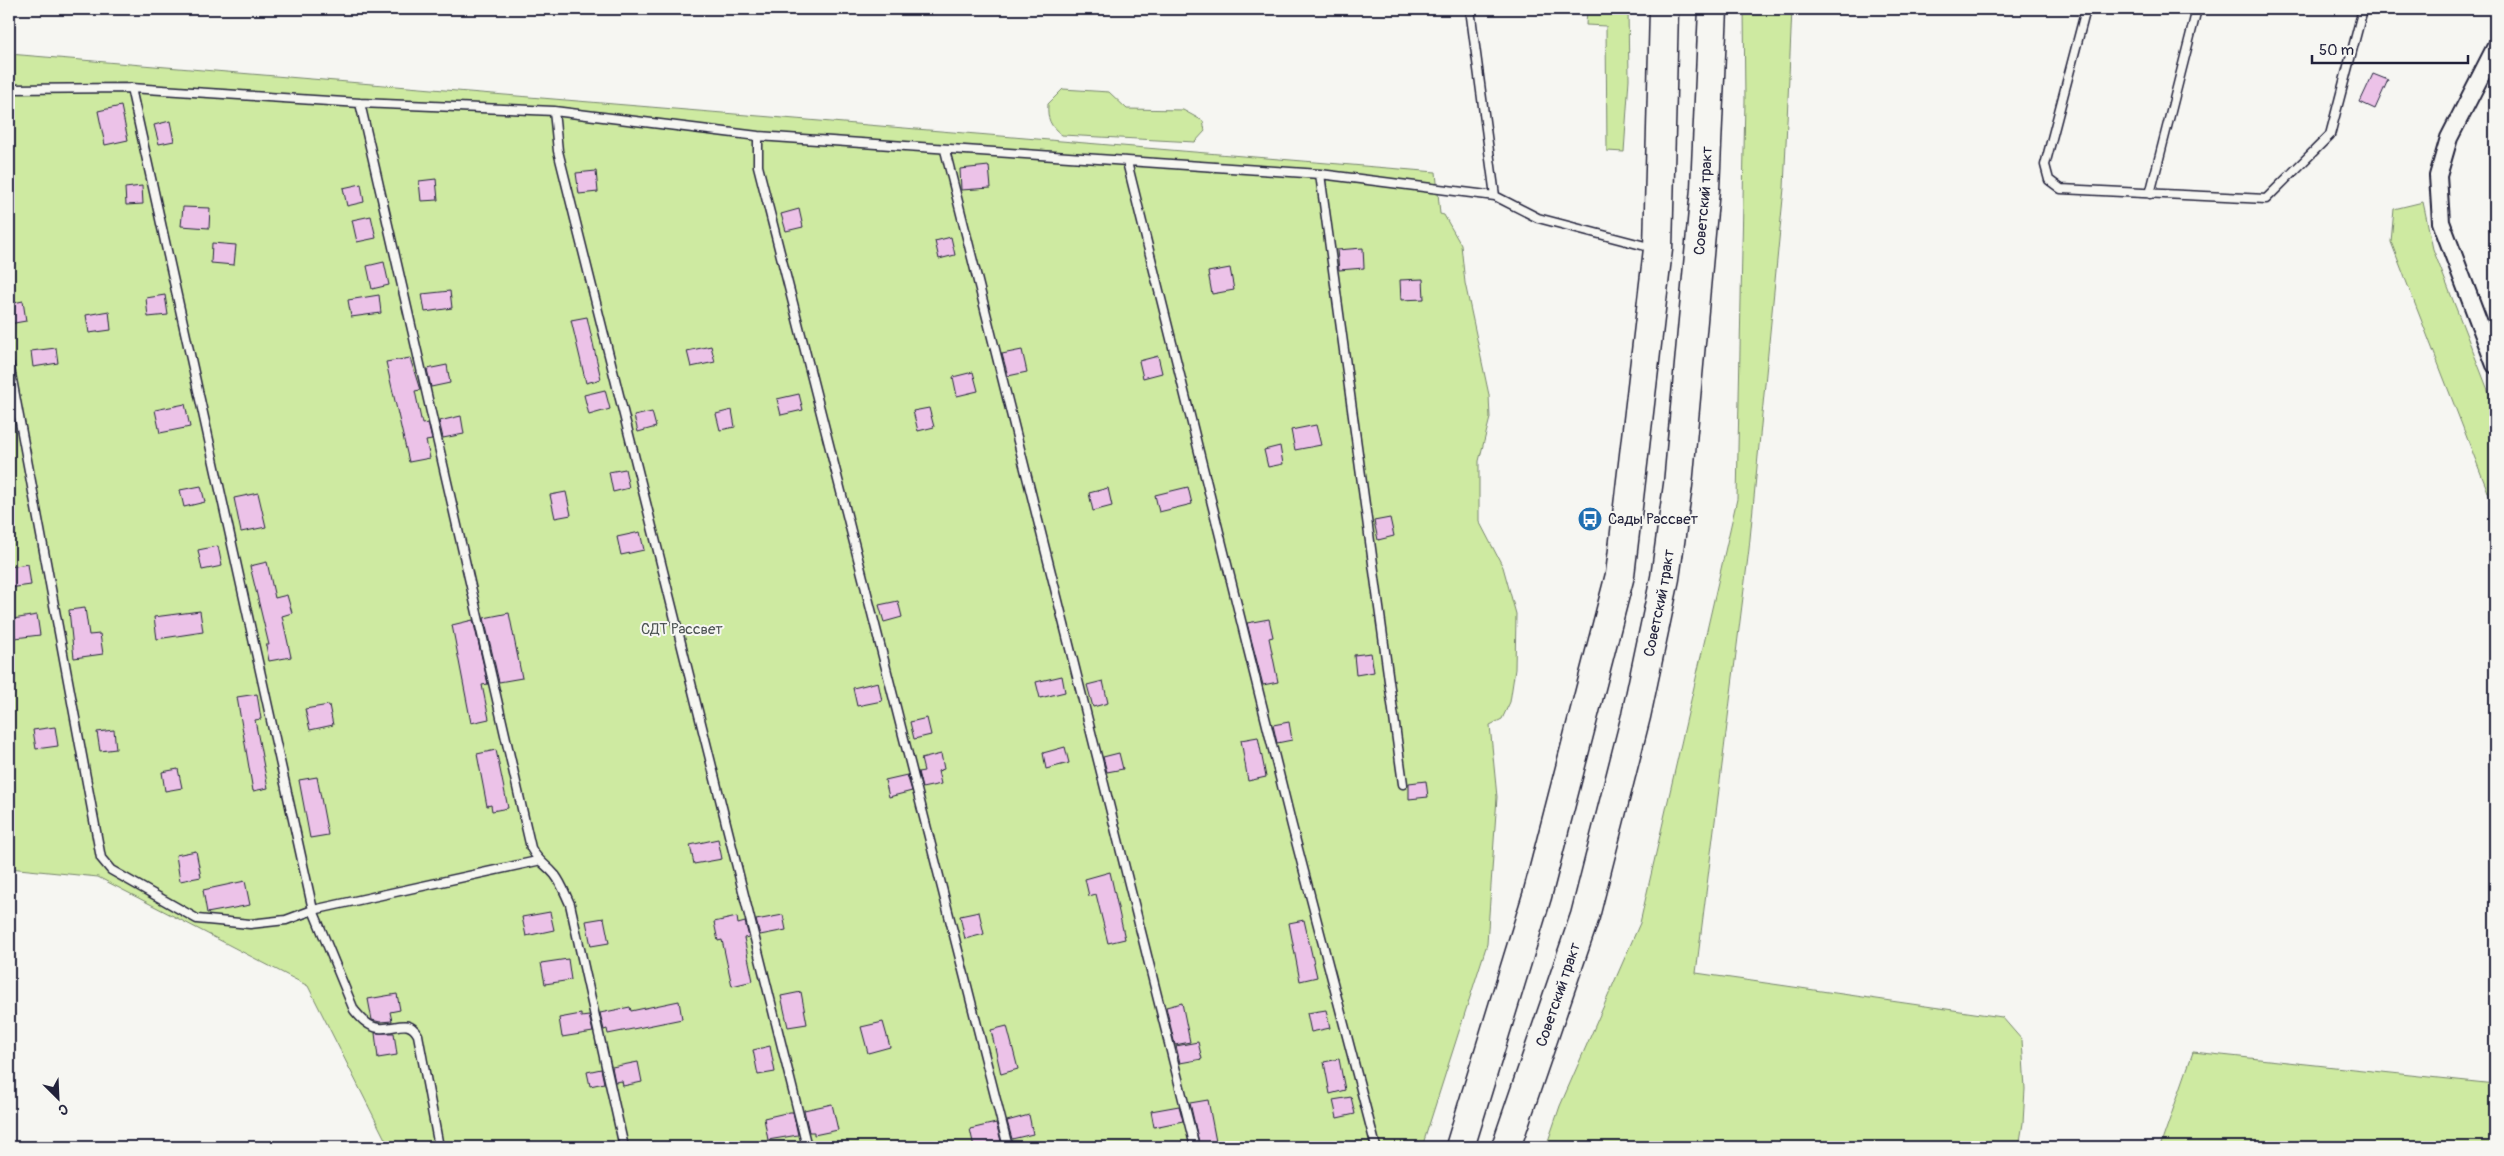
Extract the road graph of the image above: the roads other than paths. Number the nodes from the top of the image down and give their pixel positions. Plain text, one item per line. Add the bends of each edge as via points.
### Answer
1 (1470, 9) edge
2 (1664, 9) edge
3 (1713, 9) edge
4 (2086, 9) edge
5 (2197, 9) edge
6 (2364, 9) edge
7 (2495, 48) edge
8 (130, 88) junction
9 (9, 89) edge
10 (360, 103) junction
11 (554, 110) junction
12 (758, 136) junction
13 (945, 150) junction
14 (1127, 162) junction
15 (1320, 174) junction
16 (2150, 194) junction
17 (1495, 196) junction
18 (1658, 250) junction
19 (9, 363) edge
20 (2495, 365) edge
21 (1403, 784) dead end
22 (537, 861) junction
23 (313, 910) junction
24 (439, 1147) edge
25 (624, 1147) edge
26 (807, 1147) edge
27 (1008, 1147) edge
28 (1195, 1147) edge
29 (1376, 1147) edge
30 (1460, 1147) edge
31 (1506, 1147) edge

1 - 17 lane
2 - 18 highway
3 - 31 highway, Советский тракт via 1705,190 1678,485 1665,578 1636,716 1585,916
4 - 16 lane via 2045,166 2049,180 2061,189
5 - 16 lane
6 - 16 lane via 2330,135 2266,199
7 - 20 street via 2449,138 2438,176 2441,222
8 - 9 lane
8 - 10 lane
8 - 23 lane
10 - 11 lane
10 - 22 lane via 531,848
11 - 12 lane
11 - 26 lane via 560,160
12 - 13 lane
12 - 27 lane via 758,166
13 - 14 lane
13 - 28 lane
14 - 15 lane
14 - 29 lane via 1290,817
15 - 17 lane
15 - 21 lane
17 - 18 lane via 1538,218
18 - 30 highway via 1620,575 1538,896
19 - 23 lane via 101,858 111,870 197,919 250,924 286,920
22 - 23 lane
22 - 25 lane via 561,883 570,904
23 - 24 lane via 354,1010 379,1028 402,1024 410,1026 418,1035

